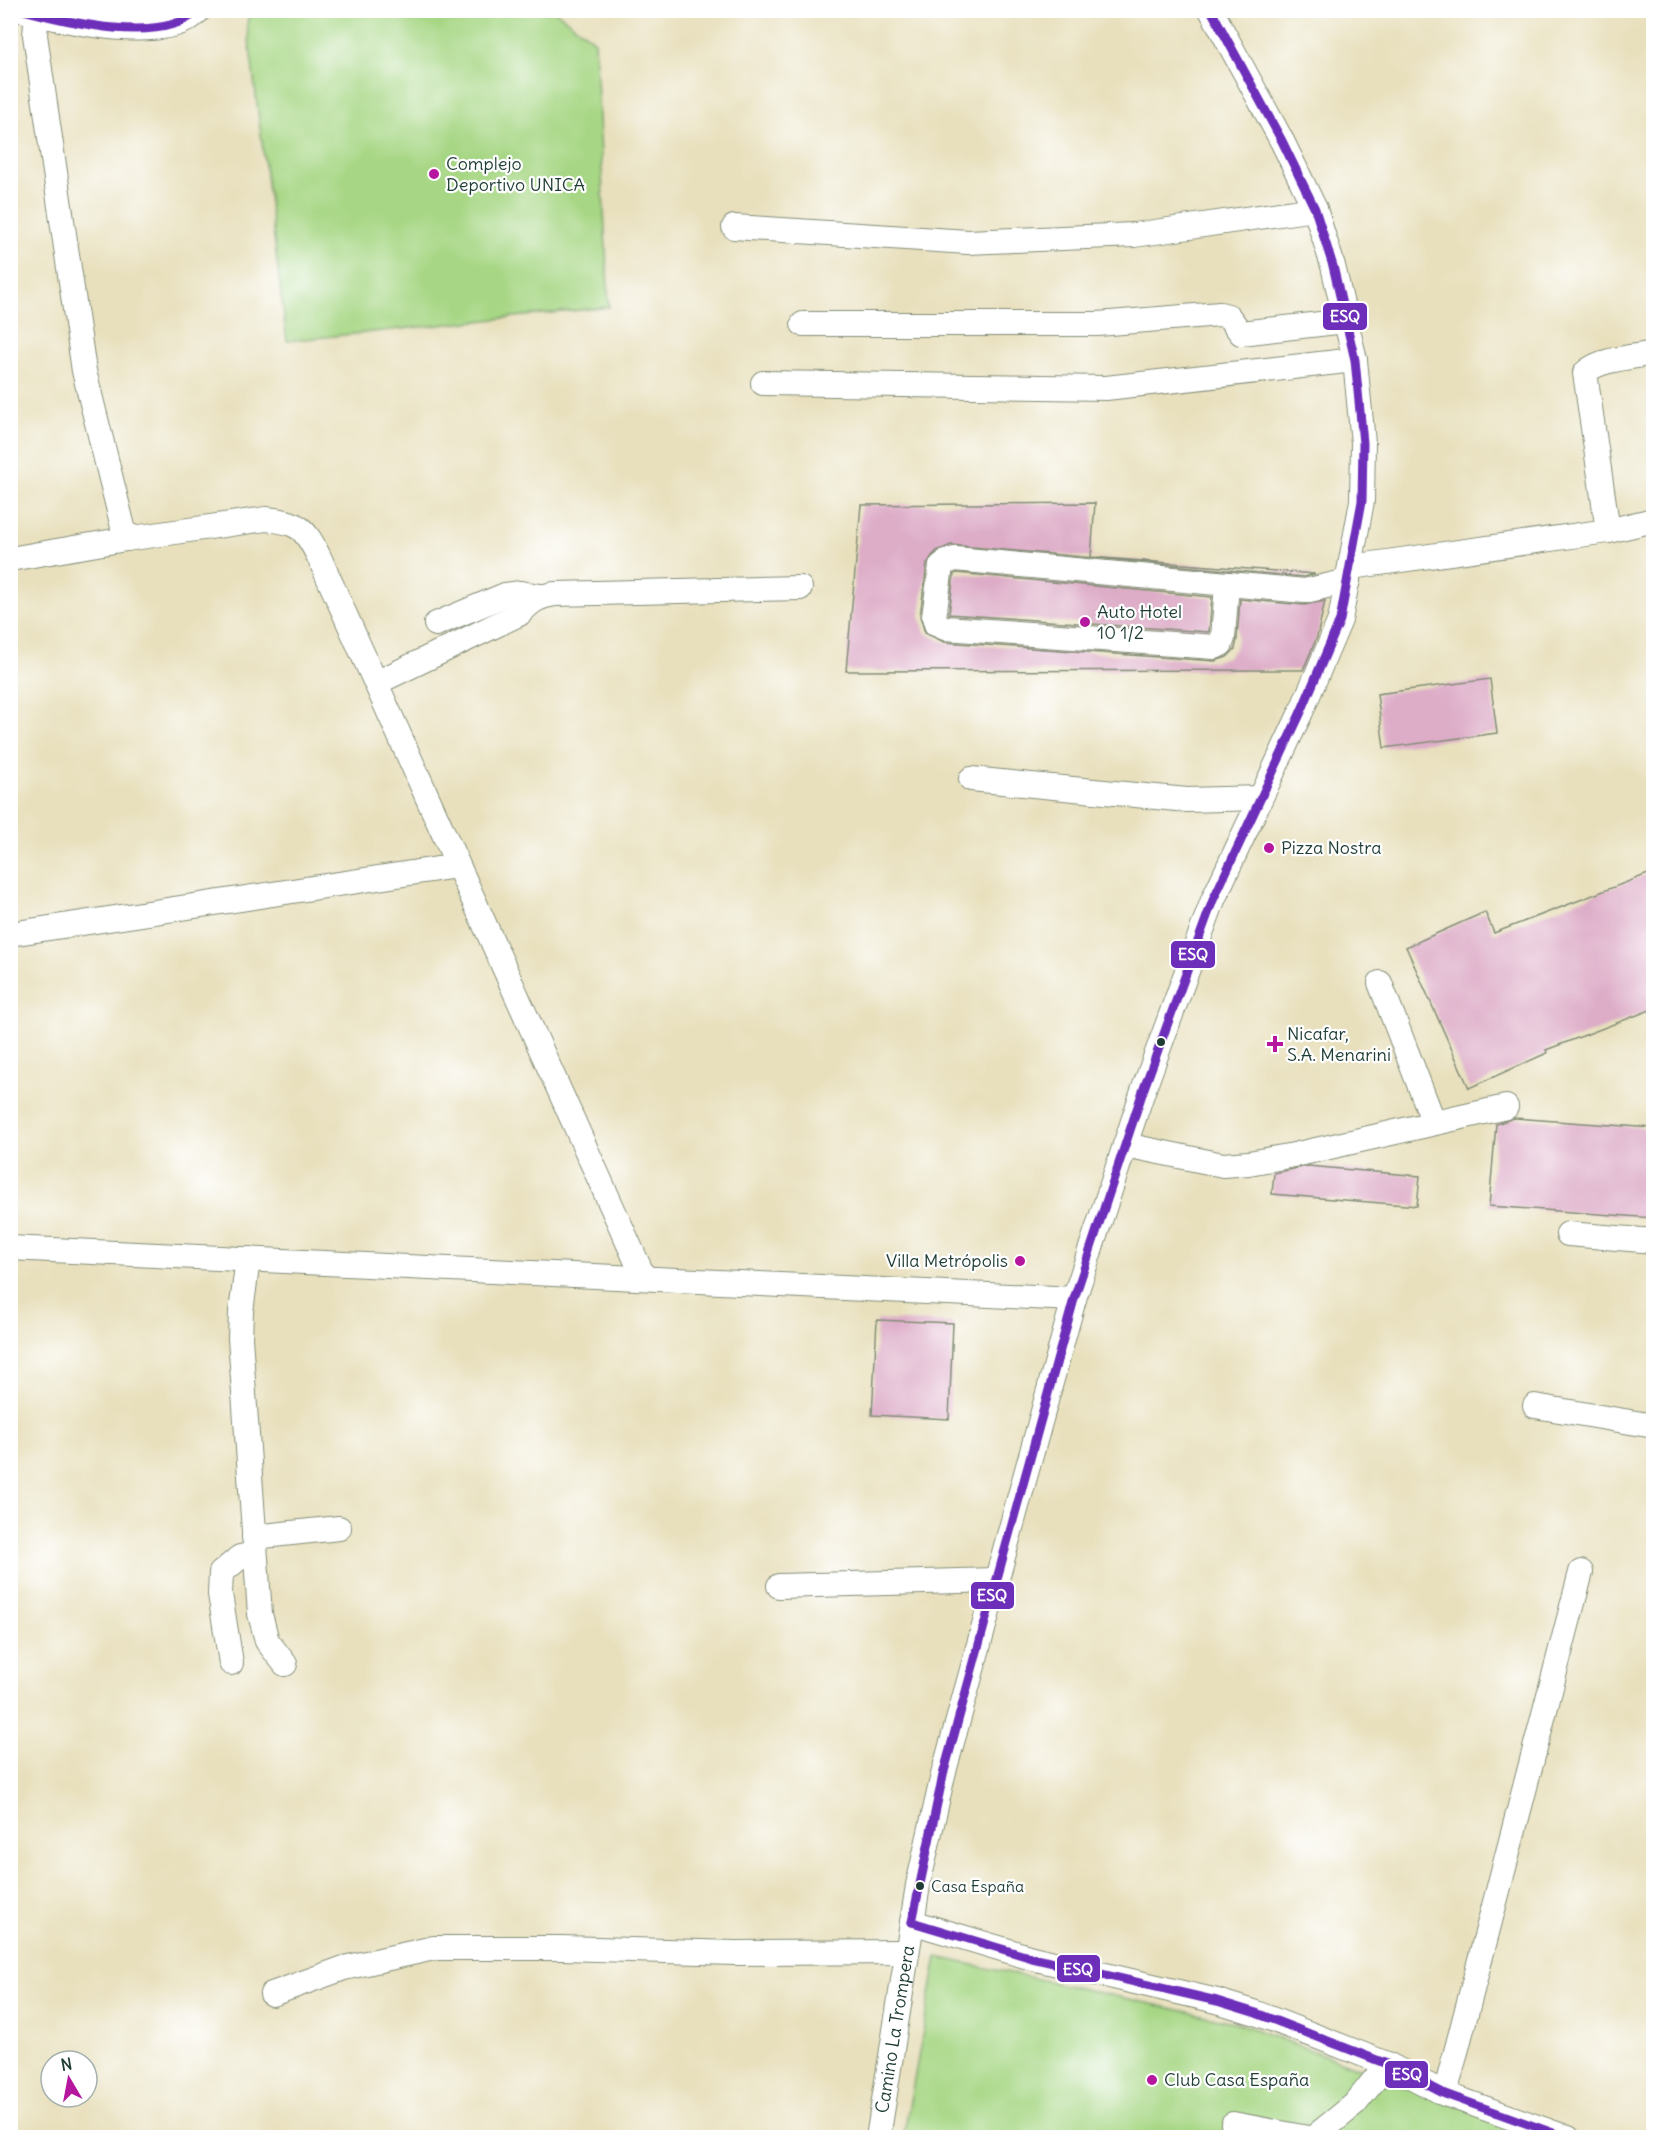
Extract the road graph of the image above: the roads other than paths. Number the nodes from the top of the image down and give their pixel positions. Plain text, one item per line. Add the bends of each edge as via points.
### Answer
1 (200, 10) edge
2 (1211, 10) edge
3 (29, 12) edge
4 (1315, 209) junction
5 (734, 227) dead end
6 (1346, 321) junction
7 (803, 324) dead end
8 (1653, 353) edge
9 (1355, 360) junction
10 (762, 383) dead end
11 (1653, 520) edge
12 (1608, 531) junction
13 (126, 539) junction
14 (10, 559) edge
15 (1350, 574) junction
16 (1227, 584) junction
17 (800, 588) dead end
18 (541, 596) junction
19 (436, 624) dead end
20 (376, 683) junction
21 (971, 779) dead end
22 (1260, 798) junction
23 (458, 866) junction
24 (10, 934) edge
25 (1380, 983) dead end
26 (1506, 1107) dead end
27 (1434, 1123) junction
28 (1125, 1145) junction
29 (1568, 1234) dead end
30 (1653, 1241) edge
31 (10, 1248) edge
32 (248, 1259) junction
33 (644, 1278) junction
34 (1074, 1299) junction
35 (1535, 1406) dead end
36 (1653, 1426) edge
37 (339, 1528) dead end
38 (254, 1546) junction
39 (1581, 1572) dead end
40 (996, 1580) junction
41 (779, 1586) dead end
42 (231, 1663) dead end
43 (285, 1664) dead end
44 (912, 1922) junction
45 (907, 1952) junction
46 (272, 1994) dead end
47 (1386, 2064) junction
48 (1445, 2094) junction
49 (1233, 2124) dead end
50 (878, 2138) edge
51 (1308, 2138) edge
52 (1313, 2138) edge
53 (1568, 2138) edge

1 - 3 street via 188,20 159,28 108,27
2 - 4 street, Camino La Trompera
3 - 13 street via 84,372
4 - 5 street via 1134,235 968,242
4 - 6 street, Camino La Trompera
6 - 7 street via 1241,333 1228,316 1220,314 1098,324
6 - 9 street, Camino La Trompera
8 - 12 street via 1600,363 1585,372
9 - 10 street via 1106,388
9 - 15 street, Camino La Trompera via 1363,443 1362,501
11 - 12 street
12 - 15 street
13 - 14 street
13 - 20 street via 266,519 286,521 301,528 311,540
15 - 16 street via 1305,591
15 - 22 street, Camino La Trompera via 1340,620
16 - 16 street via 955,560 941,566 934,617 936,624 945,628 1215,647 1223,638
17 - 18 street
18 - 19 street via 521,592 505,595
18 - 20 street via 519,614
20 - 23 street
21 - 22 street via 1187,800
22 - 28 street, Camino La Trompera via 1213,900
23 - 24 street
23 - 33 street
25 - 27 street
26 - 27 street
27 - 28 street via 1294,1155 1222,1165
28 - 34 street, Camino La Trompera
29 - 30 street
31 - 32 street
32 - 33 street
32 - 38 street via 240,1338
33 - 34 street
34 - 40 street, Camino La Trompera
35 - 36 street
37 - 38 street
38 - 42 street via 221,1573 220,1594
38 - 43 street via 260,1614 267,1641
39 - 48 street
40 - 41 street
40 - 44 street, Camino La Trompera via 943,1775
44 - 45 street, Camino La Trompera
44 - 47 street via 1032,1958 1227,2004
45 - 46 street via 434,1948 344,1968
45 - 50 street, Camino La Trompera
47 - 48 street
47 - 52 street via 1355,2104
48 - 53 street
49 - 51 street

